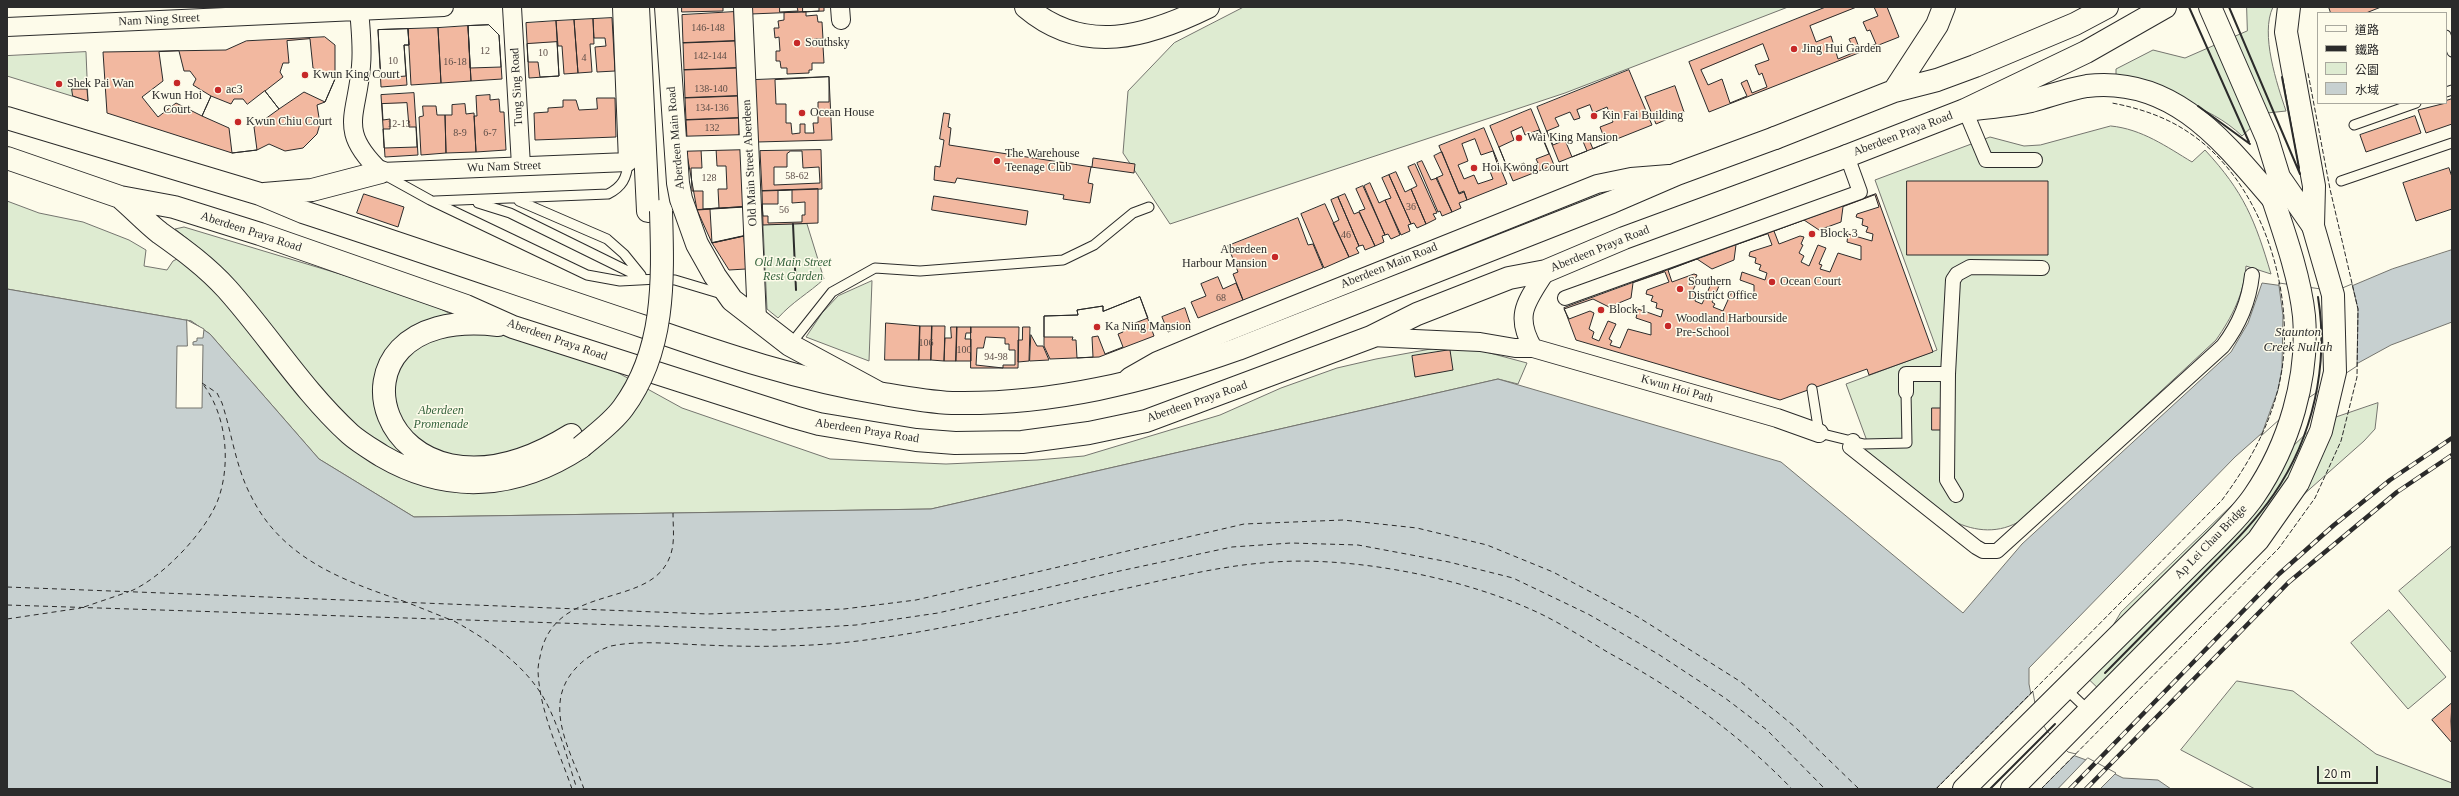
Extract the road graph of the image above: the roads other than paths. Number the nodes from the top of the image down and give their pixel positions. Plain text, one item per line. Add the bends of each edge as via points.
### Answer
1 (444, 7) edge
2 (512, 7) edge
3 (622, 7) edge
4 (638, 7) edge
5 (650, 7) edge
6 (666, 7) edge
7 (743, 7) edge
8 (1026, 7) edge
9 (1208, 7) edge
10 (1944, 7) edge
11 (2107, 7) edge
12 (2165, 7) edge
13 (2210, 7) edge
14 (2289, 7) edge
15 (359, 9) edge
16 (7, 27) edge
17 (2447, 38) edge
18 (2452, 52) edge
19 (1894, 90) junction
20 (2413, 104) edge
21 (1965, 110) junction
22 (7, 118) edge
23 (2354, 125) dead end
24 (749, 142) junction
25 (2452, 143) edge
26 (675, 144) junction
27 (1847, 156) junction
28 (7, 158) edge
29 (2035, 160) dead end
30 (628, 162) junction
31 (521, 166) junction
32 (381, 172) junction
33 (2279, 177) junction
34 (2341, 181) dead end
35 (260, 194) junction
36 (120, 197) junction
37 (508, 199) junction
38 (2273, 199) junction
39 (430, 200) junction
40 (465, 200) junction
41 (1150, 207) dead end
42 (654, 211) junction
43 (2313, 226) junction
44 (2042, 268) dead end
45 (1546, 271) junction
46 (2252, 275) dead end
47 (644, 279) junction
48 (1565, 298) dead end
49 (732, 300) junction
50 (757, 319) junction
51 (513, 327) junction
52 (1371, 337) junction
53 (790, 345) junction
54 (1534, 348) junction
55 (1948, 374) junction
56 (1812, 388) dead end
57 (1906, 392) joint
58 (877, 393) junction
59 (1819, 433) junction
60 (576, 441) junction
61 (1852, 444) junction
62 (1956, 495) dead end
63 (2064, 688) junction
64 (2089, 711) junction
65 (1964, 789) edge
66 (2012, 789) edge

1 - 15 street, Nam Ning Street
2 - 31 street, Tung Sing Road
3 - 30 street
4 - 42 main road
5 - 42 main road
6 - 26 main road, Aberdeen Main Road
7 - 24 street, Old Main Street Aberdeen
8 - 9 main road via 1044,20 1069,31 1106,38 1150,31
10 - 19 main road via 1936,25
11 - 19 main road via 2075,24 1975,66 1937,80
12 - 21 main road, Aberdeen Praya Road via 2086,52
13 - 33 main road via 2267,138
14 - 43 main road via 2286,32 2314,186
15 - 16 street, Nam Ning Street
15 - 32 street via 362,64 353,110 352,132 361,150
17 - 18 lane
19 - 58 main road via 1238,349 1176,371 1111,388 1022,401 977,403 921,400
20 - 23 lane
21 - 27 main road, Aberdeen Praya Road
21 - 29 street via 1986,160
21 - 38 main road via 2030,101 2077,88 2101,85 2149,93 2178,106 2198,119 2236,155
22 - 35 main road
24 - 26 street
24 - 50 street, Old Main Street Aberdeen
25 - 34 lane
26 - 49 main road, Aberdeen Main Road via 681,199 686,216 697,244
27 - 45 main road, Aberdeen Praya Road via 1624,238
27 - 48 street via 1860,192
28 - 36 main road, Aberdeen Praya Road
30 - 31 street, Wu Nam Street
30 - 37 lane via 623,182 608,194
31 - 32 street, Wu Nam Street
32 - 35 main road via 312,190
32 - 39 lane
33 - 38 main road
33 - 43 main road
35 - 58 main road via 303,212 728,356 807,379
36 - 51 main road, Aberdeen Praya Road via 174,207 260,234 466,306
36 - 60 main road via 159,232 205,267 246,311 321,404 350,434 390,460 429,477 474,483 528,474 556,463
37 - 40 lane
37 - 47 lane via 528,203 607,239 624,254
38 - 63 main road, Ap Lei Chau Bridge via 2291,258 2304,315 2299,394 2279,449 2253,497 2236,518
39 - 40 lane
39 - 47 lane via 587,275 620,281
40 - 47 lane via 510,213
41 - 53 lane via 1133,213 1094,245 1063,260 920,271 875,268 832,292
42 - 60 main road, bridge via 662,292 660,316 647,362 623,408
43 - 64 main road via 2333,295 2336,350 2330,401 2309,462 2286,503 2258,540
44 - 55 street via 1970,267 1957,274 1953,280
45 - 52 main road, Aberdeen Praya Road via 1509,278 1418,314
45 - 54 street via 1527,300 1524,310 1526,335
46 - 61 street via 2244,309 2234,331 2223,346 1997,552 1983,552 1976,547
47 - 49 lane via 691,284 720,293
49 - 50 main road, Aberdeen Main Road
50 - 53 main road, Aberdeen Main Road
51 - 52 main road, Aberdeen Praya Road via 819,424 916,440 955,443 1022,442 1089,433 1146,421
51 - 60 main road via 459,325 422,333 410,340 391,360 386,374 385,405 388,417 404,441 421,454 449,465 474,468 498,466
52 - 54 street, Kwun Hoi Path via 1480,342 1515,348
53 - 58 main road, Aberdeen Main Road
54 - 59 street, Kwun Hoi Path via 1777,418
55 - 57 street via 1906,374
55 - 62 street via 1947,480
56 - 59 lane
57 - 61 lane via 1907,443
59 - 61 lane
63 - 64 lane
63 - 65 main road, Ap Lei Chau Bridge
64 - 66 main road

